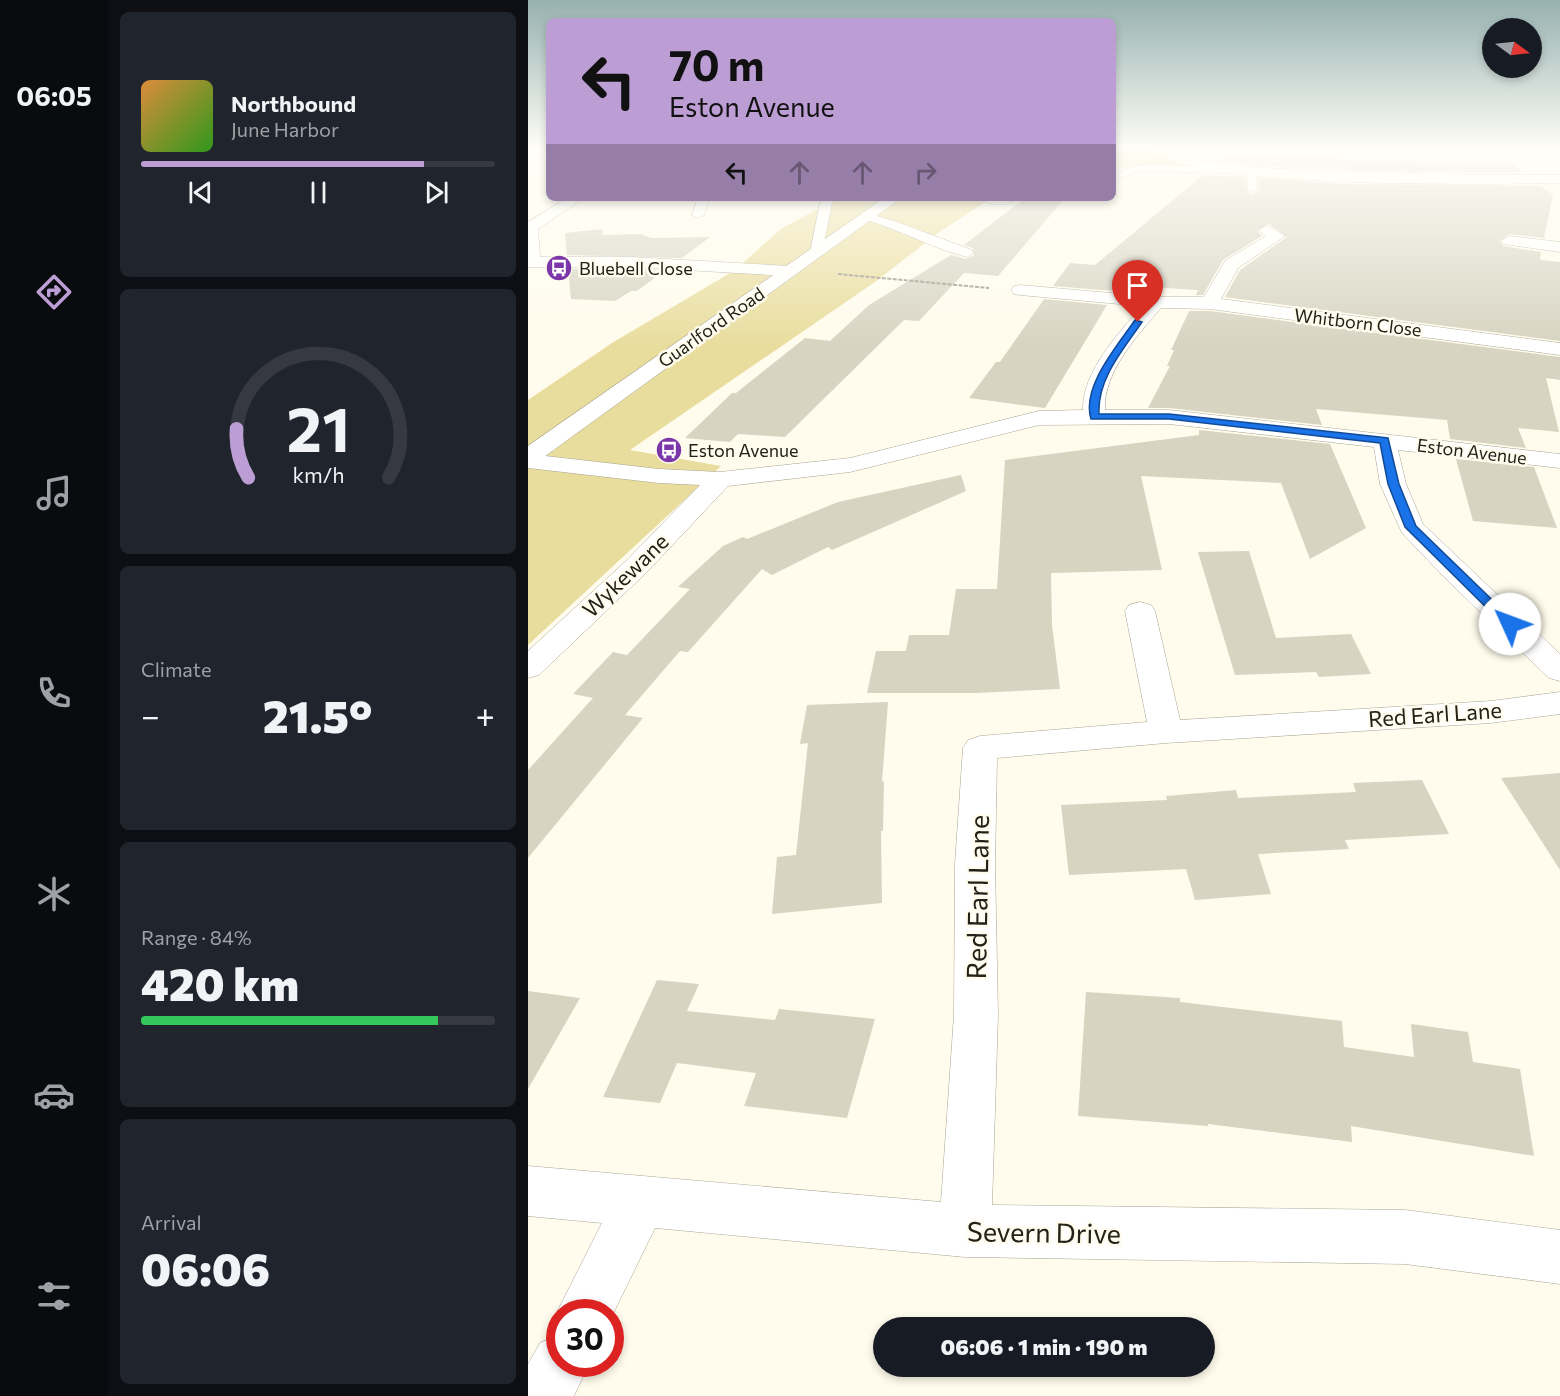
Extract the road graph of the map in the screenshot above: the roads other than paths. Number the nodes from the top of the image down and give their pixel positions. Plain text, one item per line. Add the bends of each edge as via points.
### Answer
1 (551, 214) edge
2 (824, 214) edge
3 (871, 214) edge
4 (867, 217) junction
5 (1277, 234) dead end
6 (1509, 241) dead end
7 (1560, 247) edge
8 (816, 253) junction
9 (967, 253) dead end
10 (530, 262) edge
11 (789, 271) junction
12 (1020, 290) road end
13 (1156, 302) junction
14 (1210, 303) junction
15 (1560, 349) edge
16 (1094, 417) junction
17 (1384, 440) junction
18 (528, 459) edge
19 (1560, 461) edge
20 (720, 479) junction
21 (1140, 611) dead end
22 (528, 668) edge
23 (1560, 670) edge
24 (1560, 703) edge
25 (1166, 732) junction
26 (528, 1191) edge
27 (641, 1202) junction
28 (965, 1231) junction
29 (1560, 1257) edge
30 (592, 1299) edge
31 (553, 1377) edge
32 (543, 1396) edge

1 - 10 street via 530,227
2 - 8 lane
3 - 4 street, Guarlford Road
4 - 8 street, Guarlford Road
4 - 9 lane via 886,220
5 - 14 street via 1231,265
6 - 7 street
8 - 11 street, Guarlford Road
10 - 11 street via 632,262
11 - 18 street, Guarlford Road
12 - 13 street, Whitborn Close
13 - 14 street, Whitborn Close
13 - 16 street via 1100,380 1093,398
14 - 15 street, Whitborn Close
16 - 17 street, Eston Avenue via 1169,417
16 - 20 street, Eston Avenue via 1039,418 850,465
17 - 19 street, Eston Avenue
17 - 23 street via 1393,484 1411,527
18 - 20 street, Eston Avenue via 659,476
20 - 22 street, Wykewane via 636,567
21 - 25 street
24 - 25 street, Red Earl Lane via 1491,712
25 - 28 street, Red Earl Lane via 980,748 975,864 976,1015
26 - 27 street, Severn Drive
27 - 28 street, Severn Drive
27 - 30 street
28 - 29 street, Severn Drive via 1405,1237
31 - 32 street

